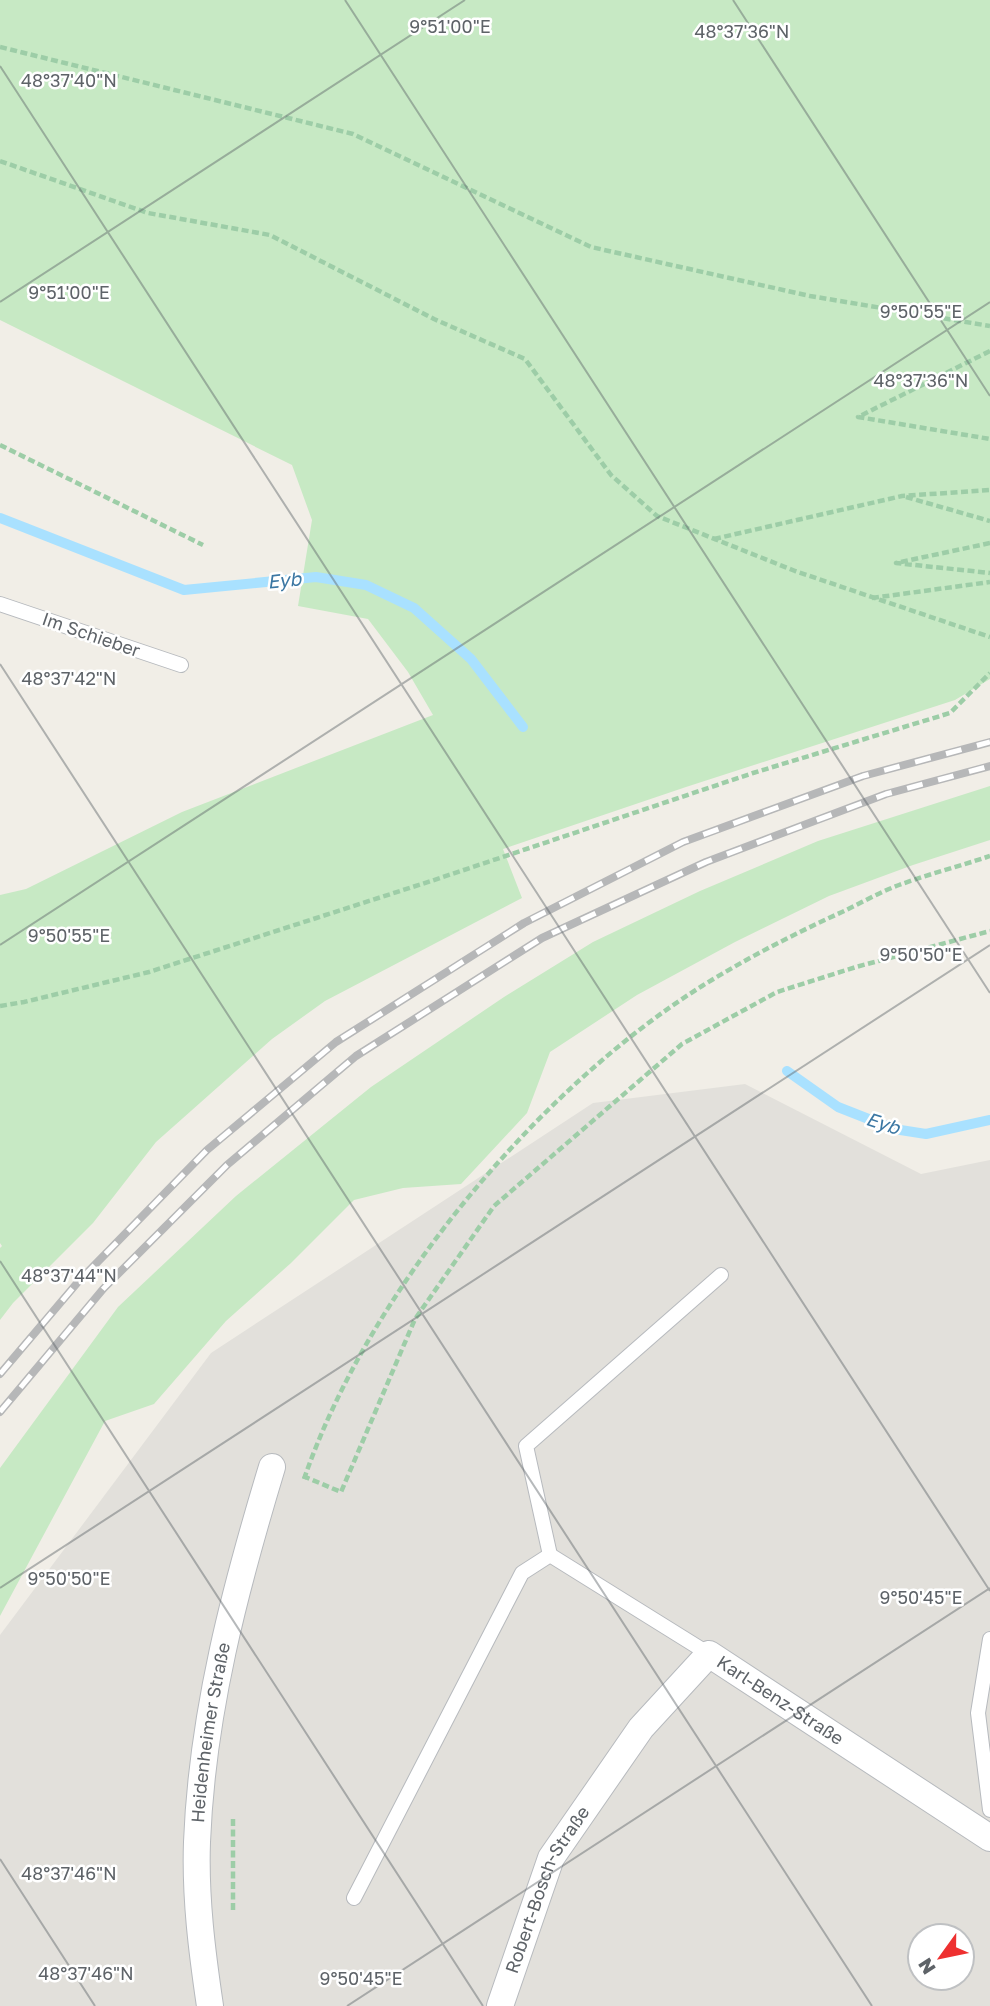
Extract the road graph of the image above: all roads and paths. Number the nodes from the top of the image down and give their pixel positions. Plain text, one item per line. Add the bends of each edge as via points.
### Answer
1 (0, 47) edge
2 (0, 161) edge
3 (990, 326) edge
4 (990, 352) edge
5 (990, 439) edge
6 (0, 445) edge
7 (990, 490) edge
8 (902, 496) junction
9 (990, 521) edge
10 (713, 539) junction
11 (990, 543) edge
12 (203, 545) dead end
13 (990, 573) edge
14 (990, 583) edge
15 (872, 598) junction
16 (0, 604) edge
17 (990, 637) edge
18 (181, 665) dead end
19 (990, 673) edge
20 (990, 856) edge
21 (990, 931) edge
22 (0, 1006) edge
23 (721, 1275) dead end
24 (272, 1467) joint
25 (305, 1476) junction
26 (301, 1488) dead end
27 (551, 1555) junction
28 (990, 1639) edge
29 (709, 1654) junction
30 (603, 1780) joint
31 (990, 1810) edge
32 (233, 1816) dead end
33 (990, 1838) edge
34 (354, 1898) dead end
35 (233, 1914) dead end
36 (210, 2006) edge
37 (500, 2006) edge

1 - 3 path via 353,134 591,247 810,296
2 - 10 path via 148,213 270,235 435,320 525,359 611,475 657,516
4 - 5 path via 858,417
6 - 12 path
7 - 8 path
8 - 9 path
8 - 10 path
10 - 15 path
11 - 13 path via 896,563
14 - 15 path
15 - 17 path
16 - 18 lane, Im Schieber
19 - 22 path via 950,713 752,773 149,972
20 - 25 path via 899,885 766,949 700,987 625,1041 556,1102 449,1223 385,1312 338,1393
21 - 25 path via 777,992 682,1044 494,1206 415,1319 341,1492
23 - 27 lane via 526,1446
24 - 25 path
24 - 36 street, Heidenheimer Straße via 231,1609 206,1752 197,1841 198,1911
25 - 26 path
27 - 29 lane
27 - 34 lane via 522,1573
28 - 31 lane via 978,1713
29 - 30 street, Karl-Benz-Straße via 641,1728
29 - 33 street, Karl-Benz-Straße
30 - 37 street, Robert-Bosch-Straße via 551,1858
32 - 35 path

